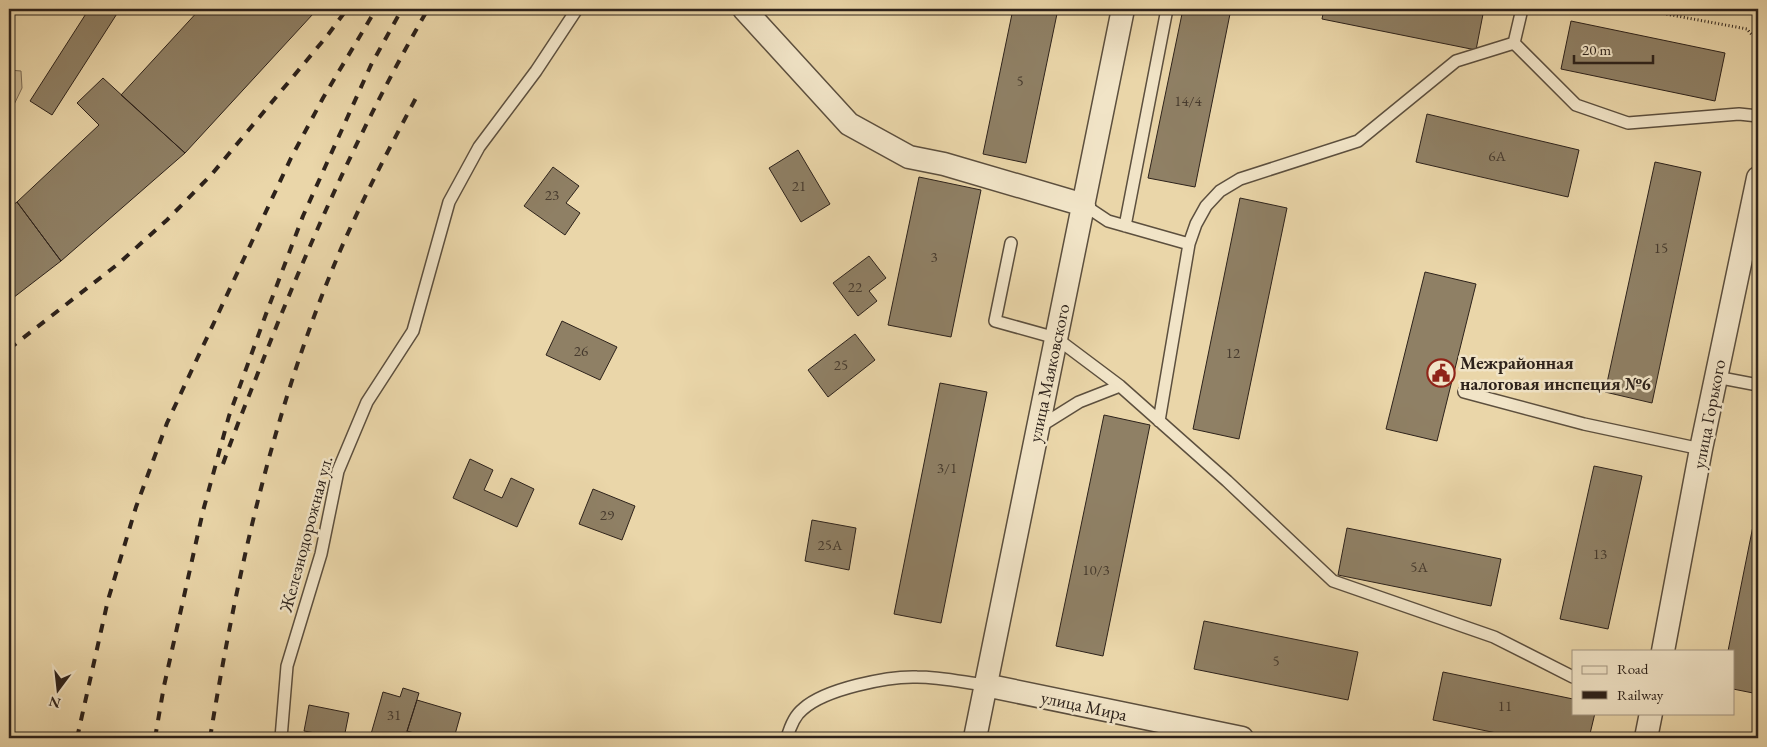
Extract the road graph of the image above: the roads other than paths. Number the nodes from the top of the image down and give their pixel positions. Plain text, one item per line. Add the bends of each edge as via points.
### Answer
1 (577, 9) edge
2 (744, 9) edge
3 (1123, 9) edge
4 (1167, 9) edge
5 (1522, 9) edge
6 (1514, 43) junction
7 (1758, 116) edge
8 (1758, 178) edge
9 (1084, 205) junction
10 (1125, 226) junction
11 (1011, 243) dead end
12 (1189, 244) junction
13 (1056, 338) junction
14 (1716, 376) junction
15 (1758, 385) edge
16 (1120, 386) junction
17 (1464, 392) dead end
18 (1159, 421) junction
19 (1038, 428) junction
20 (1702, 449) junction
21 (1663, 650) edge
22 (1572, 676) edge
23 (985, 686) junction
24 (1650, 714) edge
25 (281, 738) edge
26 (787, 738) edge
27 (975, 738) edge
28 (1242, 738) edge
29 (1646, 738) edge

1 - 25 lane, Железнодорожная ул. via 479,147 448,202 412,331 367,402 338,471 321,554 288,666
2 - 9 street via 849,124 908,156
3 - 9 street, улица Маяковского
4 - 10 lane
5 - 6 lane
6 - 7 lane via 1576,105 1628,123 1739,114
6 - 12 lane via 1456,61 1358,141 1240,179 1220,191 1206,206
8 - 14 street, улица Горького
9 - 10 lane via 1108,221
9 - 13 street, улица Маяковского
10 - 12 lane
11 - 13 lane via 995,321
12 - 18 lane
13 - 16 lane
13 - 19 street, улица Маяковского
14 - 15 lane
14 - 20 street, улица Горького
16 - 18 lane
16 - 19 lane via 1079,402
17 - 20 lane via 1584,424
18 - 22 lane via 1333,582 1494,637
19 - 23 street, улица Маяковского
20 - 21 street, улица Горького
23 - 26 lane via 915,677 853,687 826,696 803,709 790,725
23 - 27 street, улица Маяковского
23 - 28 street, улица Мира
24 - 29 street

